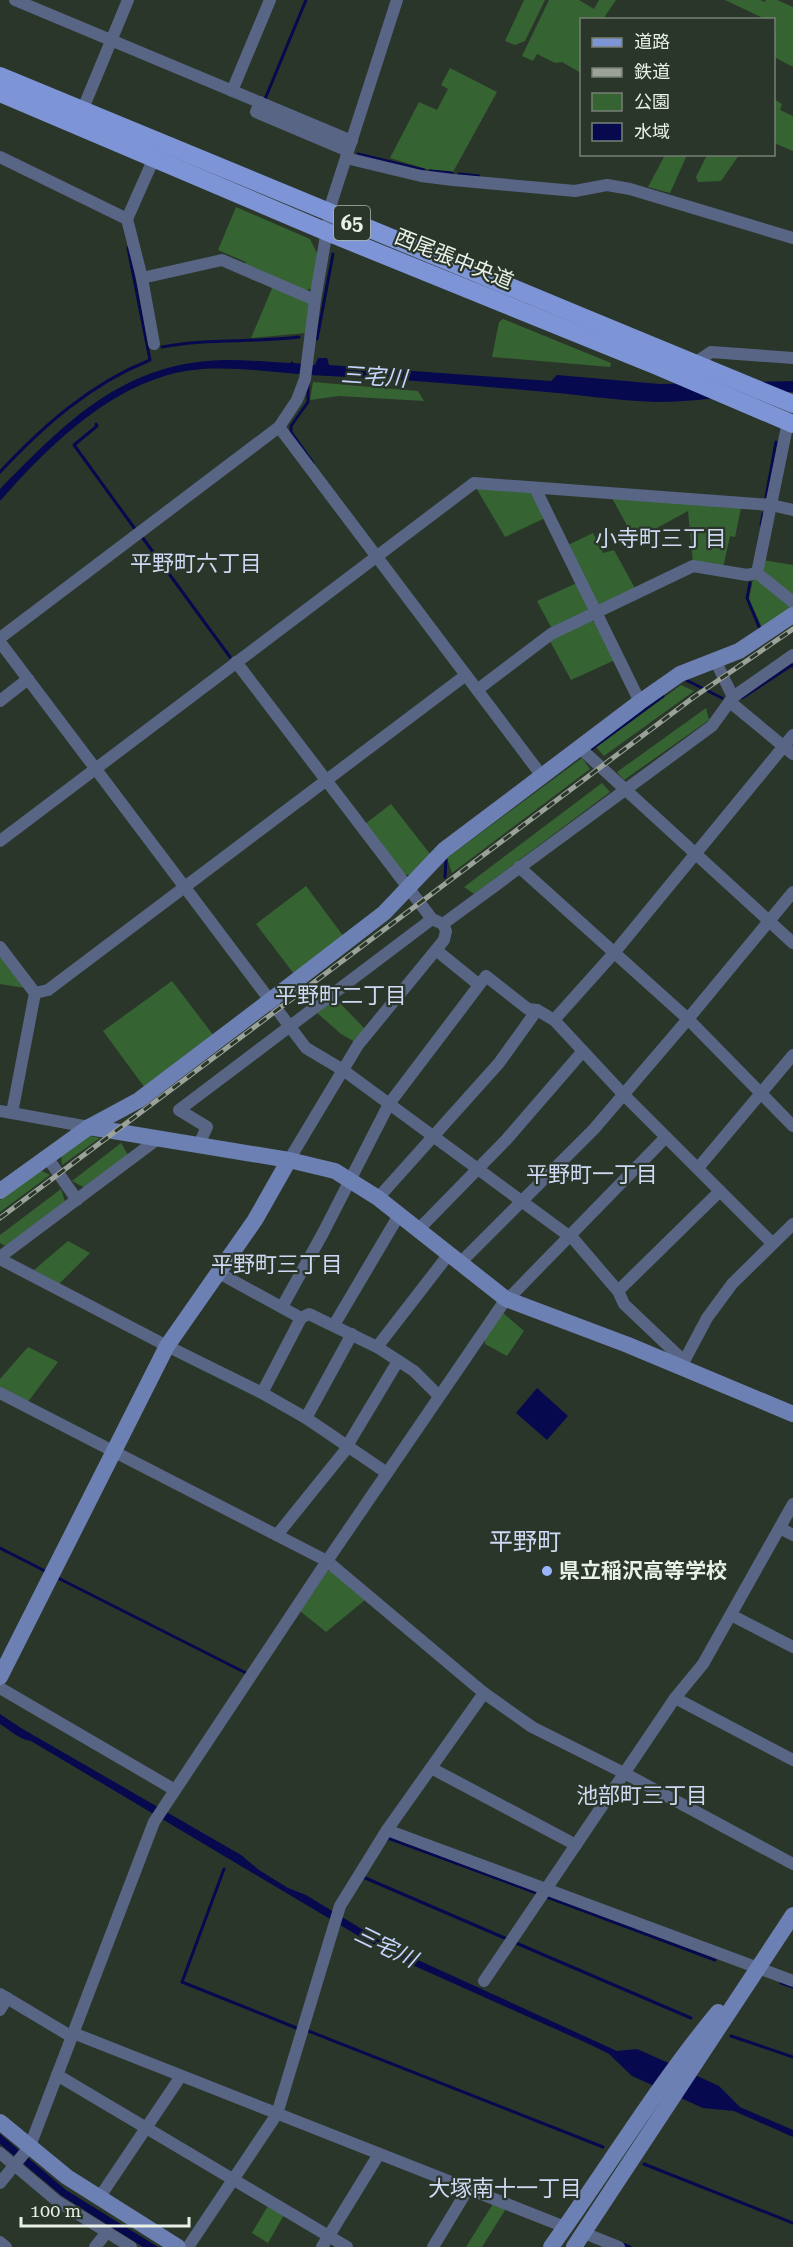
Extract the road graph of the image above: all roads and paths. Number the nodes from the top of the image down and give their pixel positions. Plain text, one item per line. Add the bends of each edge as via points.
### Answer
1 (15, 0) edge
2 (128, 0) edge
3 (270, 0) edge
4 (394, 1) edge
5 (111, 40) junction
6 (0, 76) edge
7 (232, 91) junction
8 (0, 93) edge
9 (82, 111) junction
10 (349, 150) junction
11 (0, 157) edge
12 (154, 159) junction
13 (127, 219) junction
14 (328, 223) junction
15 (793, 238) edge
16 (142, 278) junction
17 (315, 300) junction
18 (154, 344) dead end
19 (793, 358) edge
20 (700, 365) junction
21 (793, 404) edge
22 (790, 423) edge
23 (279, 427) junction
24 (536, 489) junction
25 (771, 505) junction
26 (793, 510) edge
27 (376, 556) junction
28 (757, 573) junction
29 (793, 602) edge
30 (596, 613) junction
31 (793, 615) edge
32 (0, 640) edge
33 (793, 655) edge
34 (715, 660) junction
35 (236, 662) junction
36 (466, 675) junction
37 (28, 679) junction
38 (477, 690) junction
39 (731, 700) junction
40 (0, 701) edge
41 (640, 702) junction
42 (793, 735) edge
43 (580, 748) junction
44 (788, 750) edge
45 (96, 769) junction
46 (542, 776) junction
47 (325, 779) junction
48 (625, 790) junction
49 (0, 842) edge
50 (696, 855) junction
51 (519, 867) junction
52 (185, 886) junction
53 (407, 887) junction
54 (793, 892) edge
55 (437, 921) junction
56 (769, 921) junction
57 (793, 943) edge
58 (0, 947) edge
59 (436, 950) junction
60 (614, 953) junction
61 (478, 984) junction
62 (35, 993) junction
63 (271, 1000) junction
64 (537, 1010) junction
65 (688, 1019) junction
66 (554, 1020) junction
67 (289, 1026) junction
68 (583, 1052) junction
69 (793, 1055) edge
70 (343, 1070) junction
71 (623, 1094) junction
72 (761, 1094) junction
73 (389, 1104) junction
74 (6, 1112) edge
75 (793, 1126) edge
76 (89, 1127) junction
77 (433, 1136) junction
78 (666, 1137) junction
79 (159, 1138) junction
80 (198, 1146) junction
81 (47, 1157) junction
82 (289, 1160) junction
83 (698, 1168) junction
84 (478, 1169) junction
85 (350, 1179) junction
86 (0, 1191) edge
87 (720, 1191) junction
88 (378, 1198) junction
89 (77, 1200) junction
90 (522, 1201) junction
91 (399, 1215) junction
92 (792, 1226) edge
93 (418, 1230) junction
94 (570, 1235) junction
95 (772, 1243) junction
96 (0, 1258) edge
97 (454, 1258) junction
98 (219, 1273) junction
99 (618, 1291) junction
100 (507, 1299) junction
101 (282, 1308) junction
102 (301, 1318) junction
103 (334, 1325) junction
104 (352, 1334) junction
105 (167, 1346) junction
106 (377, 1347) junction
107 (398, 1360) junction
108 (683, 1364) junction
109 (0, 1393) edge
110 (262, 1393) junction
111 (440, 1396) junction
112 (793, 1414) edge
113 (306, 1418) junction
114 (348, 1447) junction
115 (114, 1452) junction
116 (387, 1473) junction
117 (793, 1504) edge
118 (780, 1528) junction
119 (277, 1535) junction
120 (793, 1535) edge
121 (327, 1561) junction
122 (731, 1615) junction
123 (793, 1647) edge
124 (0, 1677) edge
125 (0, 1688) edge
126 (484, 1693) junction
127 (675, 1698) junction
128 (793, 1760) edge
129 (431, 1768) junction
130 (624, 1773) junction
131 (175, 1790) junction
132 (387, 1830) junction
133 (576, 1845) junction
134 (793, 1864) edge
135 (546, 1890) junction
136 (793, 1915) edge
137 (757, 1969) junction
138 (484, 1981) dead end
139 (793, 1981) edge
140 (3, 1996) edge
141 (0, 2010) edge
142 (73, 2035) junction
143 (57, 2075) junction
144 (181, 2076) junction
145 (666, 2095) junction
146 (277, 2114) junction
147 (0, 2122) edge
148 (146, 2127) junction
149 (30, 2146) junction
150 (0, 2153) edge
151 (379, 2154) junction
152 (14, 2164) junction
153 (234, 2180) junction
154 (0, 2183) edge
155 (468, 2189) junction
156 (99, 2198) junction
157 (565, 2227) junction
158 (107, 2232) junction
159 (579, 2240) edge
160 (0, 2242) edge
161 (326, 2242) edge
162 (6, 2247) edge
163 (95, 2247) edge
164 (131, 2247) edge
165 (178, 2247) edge
166 (188, 2247) edge
167 (347, 2247) edge
168 (433, 2247) edge
169 (551, 2247) edge
170 (619, 2247) edge

1 - 5 street
2 - 5 street
3 - 7 street
4 - 10 street
5 - 7 street
5 - 9 street
6 - 9 main road, 西尾張中央道 / 65
7 - 10 street
8 - 12 main road, 西尾張中央道 / 65
9 - 14 main road, 西尾張中央道 / 65
10 - 14 street
10 - 15 street via 421,176 575,192 607,185 630,189
11 - 13 street
12 - 13 street
12 - 14 main road, 西尾張中央道 / 65
13 - 16 street
14 - 17 street
14 - 20 main road, 西尾張中央道 / 65 via 450,261
14 - 22 main road, 西尾張中央道 / 65
16 - 17 street via 222,260
16 - 18 street
17 - 23 street via 306,377 297,400
19 - 20 street via 711,352
20 - 21 main road, 西尾張中央道 / 65
22 - 25 street
23 - 27 street
23 - 32 street
24 - 25 street
24 - 27 street via 474,483
24 - 30 street
25 - 26 street
25 - 28 street
27 - 35 street
27 - 36 street
28 - 29 street
28 - 30 street via 747,575 693,566
30 - 38 street via 551,634
30 - 41 street
31 - 34 street via 739,651
32 - 37 street
33 - 39 street
34 - 39 street
34 - 41 street via 680,674
35 - 45 street
35 - 47 street
36 - 38 street
36 - 47 street
37 - 40 street
37 - 45 street
38 - 46 street
39 - 44 street
39 - 48 street via 712,726
41 - 43 street
42 - 44 street
43 - 46 street
43 - 48 street
44 - 50 street
45 - 49 street
45 - 52 street
46 - 53 street via 444,850
47 - 52 street
47 - 53 street
48 - 50 street
48 - 51 street
50 - 56 street
50 - 60 street
51 - 55 street
51 - 60 street
52 - 62 street via 48,990
52 - 63 street
53 - 55 street
53 - 63 street via 384,913
54 - 56 street
55 - 59 street via 446,931
55 - 67 street
56 - 57 street
56 - 65 street
58 - 62 street
59 - 61 street
59 - 70 street
60 - 65 street
60 - 66 street
61 - 64 street via 486,976 528,1009
61 - 73 street
62 - 74 street
63 - 67 street
63 - 76 street via 139,1100
64 - 66 street
64 - 77 street via 499,1063
65 - 71 street
65 - 72 street
66 - 68 street
67 - 70 street via 306,1048
67 - 80 street via 179,1110 207,1127
68 - 71 street
68 - 84 street
69 - 72 street
70 - 73 street
70 - 82 street
71 - 78 street
71 - 90 street
72 - 75 street
72 - 83 street
73 - 77 street
73 - 85 street
74 - 76 street
76 - 79 street
76 - 81 street
77 - 84 street
77 - 88 street
78 - 83 street
78 - 94 street
79 - 80 street
79 - 89 street
80 - 82 street
81 - 86 street
81 - 89 street
82 - 85 street via 319,1166
82 - 98 street
83 - 87 street
84 - 90 street
84 - 93 street
85 - 88 street
85 - 101 street
87 - 95 street
87 - 99 street
88 - 91 street
89 - 96 street
90 - 94 street
90 - 97 street
91 - 93 street
91 - 103 street
92 - 95 street
93 - 97 street
94 - 99 street
94 - 100 street
95 - 108 street via 722,1297
96 - 105 street
97 - 100 street
97 - 106 street
98 - 101 street
98 - 105 street
99 - 108 street via 624,1304
100 - 108 street
100 - 111 street
101 - 102 street
102 - 103 street via 309,1314
102 - 110 street
103 - 104 street
104 - 106 street
104 - 113 street
105 - 110 street
105 - 115 street
106 - 107 street
107 - 111 street
107 - 114 street
108 - 112 street
109 - 115 street
110 - 113 street
111 - 116 street
113 - 114 street
114 - 116 street
114 - 119 street
115 - 119 street
115 - 124 street
116 - 121 street
117 - 118 street
118 - 120 street
118 - 122 street
119 - 121 street
121 - 126 street
121 - 131 street
122 - 123 street
122 - 127 street via 703,1664
125 - 131 street
126 - 129 street
126 - 130 street via 532,1727
127 - 128 street
127 - 130 street
129 - 132 street
129 - 133 street
130 - 133 street
130 - 134 street
131 - 142 street via 156,1820
132 - 135 street
132 - 146 street via 338,1911
133 - 135 street
135 - 137 street
135 - 138 street
136 - 137 street
137 - 139 street
137 - 145 street
140 - 141 street
140 - 142 street
142 - 143 street
142 - 144 street
143 - 148 street
143 - 149 street
144 - 146 street
144 - 148 street
145 - 157 street
145 - 159 street
146 - 151 street
146 - 153 street
147 - 149 street
148 - 153 street
148 - 156 street
149 - 152 street
149 - 156 street
150 - 152 street
151 - 155 street
151 - 161 street
152 - 154 street
152 - 158 street via 57,2201
153 - 161 street
153 - 166 street
155 - 157 street
155 - 168 street
156 - 165 street
157 - 169 street
158 - 163 street
158 - 164 street
159 - 170 street
160 - 162 street
161 - 167 street

